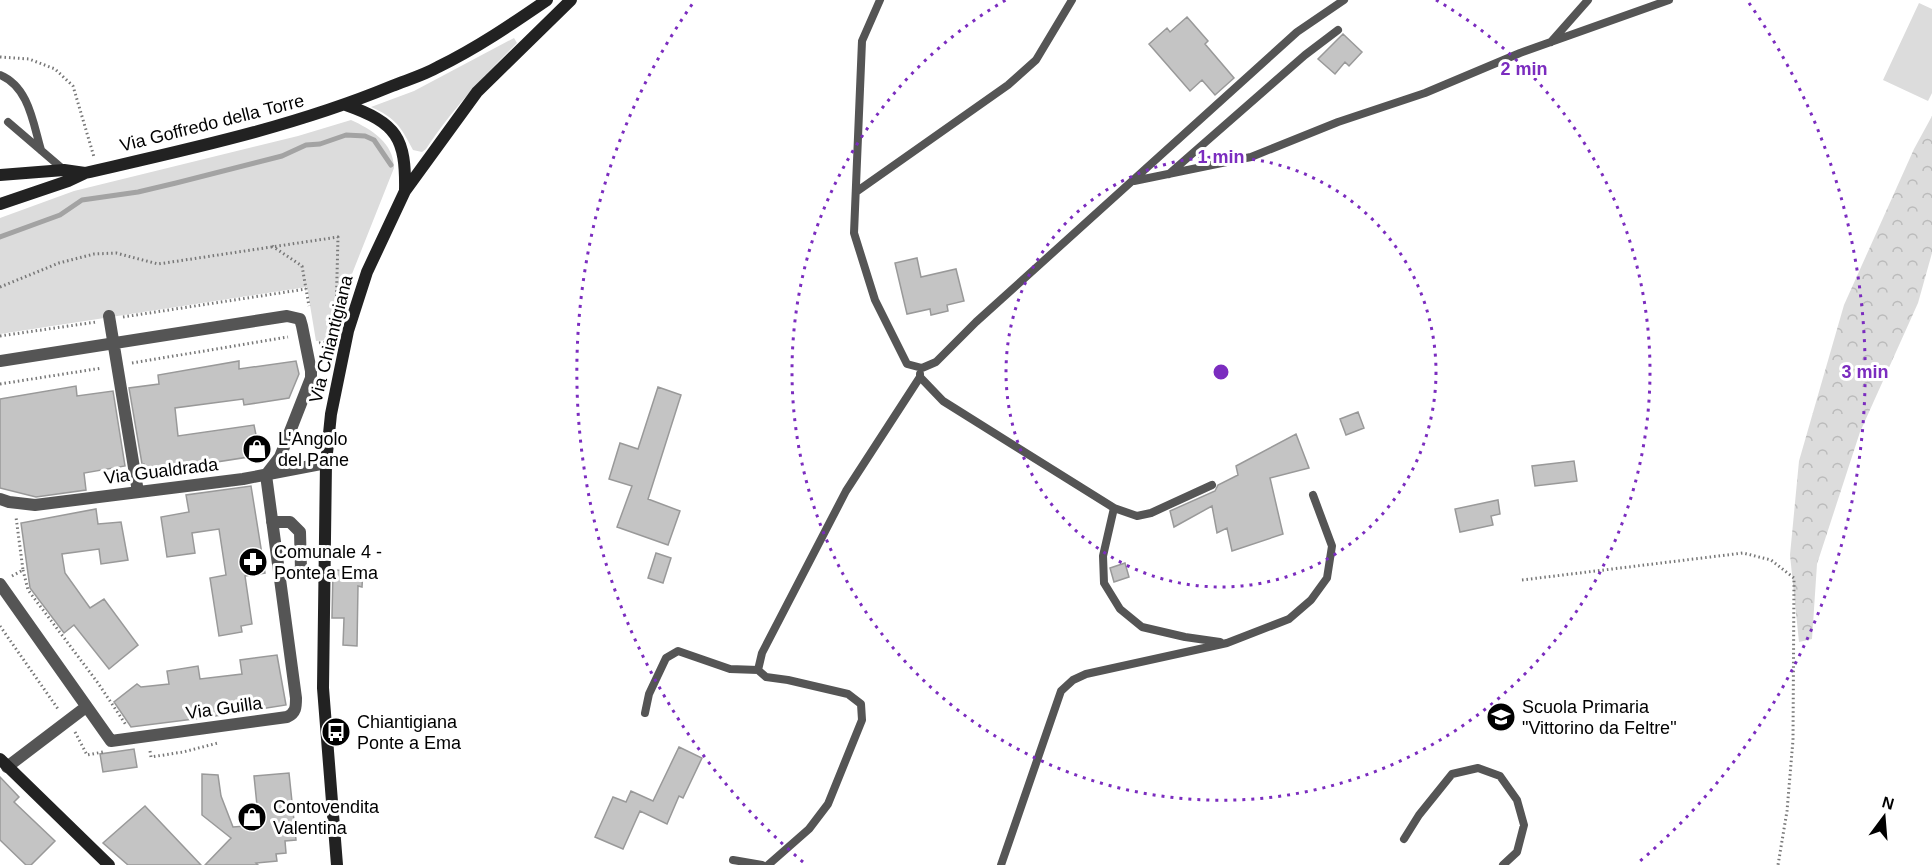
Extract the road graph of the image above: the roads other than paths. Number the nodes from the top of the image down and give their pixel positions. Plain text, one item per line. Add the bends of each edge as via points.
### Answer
1 (547, 0) edge
2 (571, 0) edge
3 (880, 0) edge
4 (1072, 0) edge
5 (1344, 0) edge
6 (1588, 0) edge
7 (1669, 0) edge
8 (1338, 30) dead end
9 (1551, 42) junction
10 (0, 75) edge
11 (346, 105) junction
12 (8, 122) dead end
13 (41, 150) junction
14 (63, 170) junction
15 (91, 172) junction
16 (1168, 174) junction
17 (0, 175) edge
18 (1134, 181) junction
19 (405, 191) junction
20 (855, 192) junction
21 (0, 204) edge
22 (110, 318) road end
23 (114, 344) junction
24 (0, 361) edge
25 (922, 368) junction
26 (920, 377) junction
27 (326, 463) junction
28 (266, 475) junction
29 (1212, 485) dead end
30 (138, 492) junction
31 (1313, 495) dead end
32 (0, 499) edge
33 (1114, 507) junction
34 (272, 522) junction
35 (296, 573) dead end
36 (4, 581) edge
37 (1227, 643) junction
38 (758, 670) junction
39 (86, 707) junction
40 (645, 713) dead end
41 (4, 763) edge
42 (1404, 839) dead end
43 (733, 860) dead end
44 (109, 865) edge
45 (337, 865) edge
46 (762, 865) edge
47 (768, 865) edge
48 (1001, 865) edge
49 (1503, 865) edge

1 - 11 street, Via Goffredo della Torre via 498,34 437,68
2 - 19 street, Via Chiantigiana via 477,92
3 - 20 lane via 862,41
4 - 20 lane via 1036,60 1008,85
5 - 18 lane via 1297,32
6 - 9 lane
7 - 9 lane
8 - 16 lane
9 - 16 lane via 1251,157
10 - 13 lane via 16,86 27,101
11 - 15 street, Via Goffredo della Torre via 214,143
11 - 19 street via 374,117 399,141 405,160
12 - 13 lane
13 - 14 lane
14 - 15 street, Via Goffredo della Torre
14 - 17 street, Via Goffredo della Torre
15 - 21 street, Via Goffredo della Torre
16 - 18 lane
18 - 25 lane via 936,362
19 - 27 street, Via Chiantigiana via 367,272 356,306 337,378
20 - 25 lane via 854,233 875,300 907,364
22 - 23 street
23 - 24 street
23 - 28 street via 287,316 300,319 310,378 280,458
23 - 30 street
25 - 26 lane
26 - 33 lane via 943,401
26 - 38 lane via 846,491 762,653
27 - 28 street, Via Gualdrada
27 - 45 street, Via Chiantigiana via 323,688
28 - 30 street, Via Gualdrada
28 - 34 street, Via Guilla
29 - 33 lane via 1151,513 1137,516
30 - 32 street, Via Gualdrada via 35,505
31 - 37 lane via 1332,546 1327,578 1311,600 1289,619
33 - 37 lane via 1103,556 1104,583 1120,609 1142,627
34 - 35 street via 290,522 300,532 301,570
34 - 39 street, Via Guilla via 296,698 293,714 111,741
36 - 39 street, Via Guilla
37 - 48 lane via 1086,674 1061,691
38 - 40 lane via 730,669 678,651 666,658 649,694
38 - 47 lane via 766,677 848,694 861,704 862,720 828,804 809,829
39 - 41 street
41 - 44 street
42 - 49 lane via 1452,774 1478,768 1500,776 1517,800 1524,825 1516,852
43 - 46 lane

